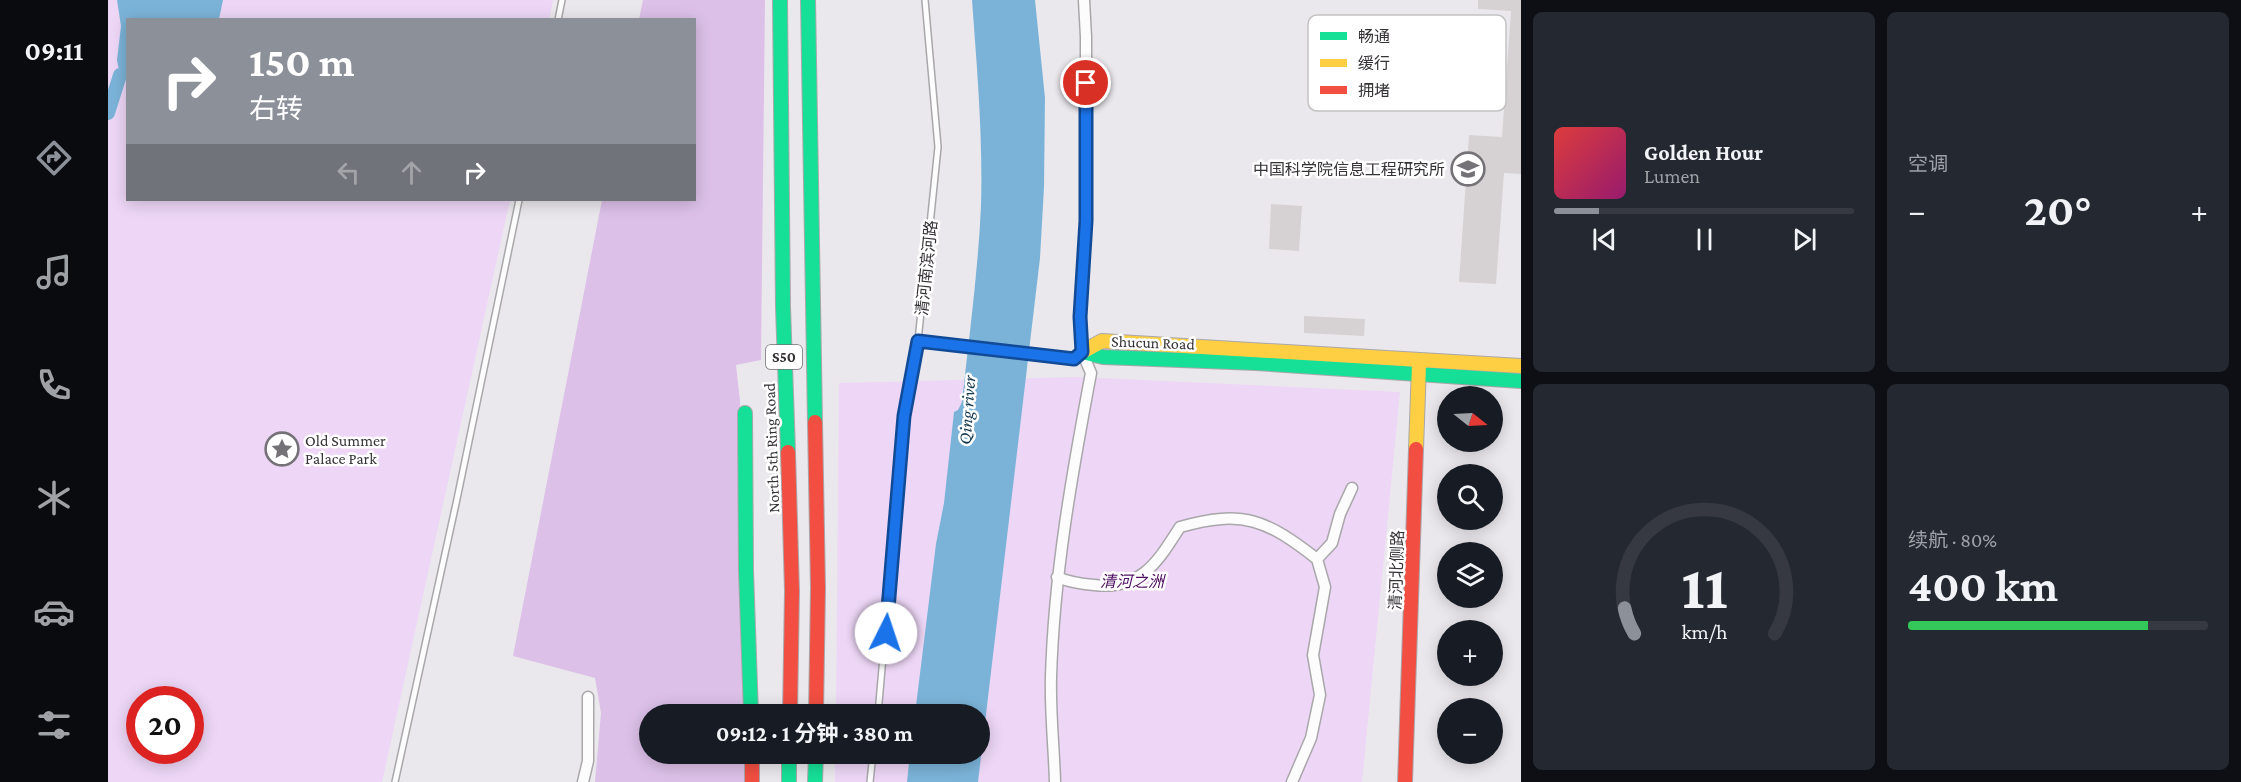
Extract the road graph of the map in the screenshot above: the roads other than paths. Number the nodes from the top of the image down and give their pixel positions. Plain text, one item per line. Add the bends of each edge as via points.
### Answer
1 (562, 0) edge
2 (780, 0) edge
3 (808, 0) edge
4 (925, 0) edge
5 (1084, 0) edge
6 (558, 18) edge
7 (519, 201) edge
8 (918, 341) junction
9 (1082, 352) junction
10 (1418, 359) junction
11 (1521, 366) edge
12 (1420, 374) junction
13 (1521, 381) edge
14 (746, 413) dead end
15 (1352, 488) dead end
16 (1317, 559) junction
17 (1057, 577) junction
18 (588, 697) dead end
19 (751, 704) edge
20 (790, 704) edge
21 (816, 704) edge
22 (879, 704) edge
23 (752, 764) edge
24 (789, 764) edge
25 (816, 764) edge
26 (872, 764) edge
27 (394, 782) edge
28 (583, 782) edge
29 (752, 782) edge
30 (789, 782) edge
31 (815, 782) edge
32 (870, 782) edge
33 (1055, 782) edge
34 (1292, 782) edge
35 (1405, 782) edge

1 - 6 lane
2 - 20 main road, North 5th Ring Road / S50 via 783,307 792,591
3 - 21 main road, S50 via 818,588
4 - 8 lane, 清河南滨河路 via 938,147
5 - 9 street via 1086,221 1080,317
7 - 27 lane
8 - 9 street via 1057,358 1074,359
8 - 22 lane, 清河南滨河路 via 904,416
9 - 10 main road, Shucun Road via 1102,341
9 - 12 main road, Shucun Road via 1103,357
9 - 17 street via 1091,373
10 - 11 main road, Shucun Road
10 - 12 main road, 清河北侧路
12 - 13 main road, Shucun Road
12 - 35 main road, 清河北侧路
14 - 19 main road
15 - 16 street via 1332,543
16 - 17 street via 1284,534 1261,524 1242,518 1210,519 1180,527 1162,556 1130,583 1107,586
16 - 34 street via 1325,587 1313,656 1320,695 1311,738
17 - 33 street via 1051,678
18 - 28 street via 588,761
23 - 29 main road
24 - 30 main road
25 - 31 main road
26 - 32 lane

